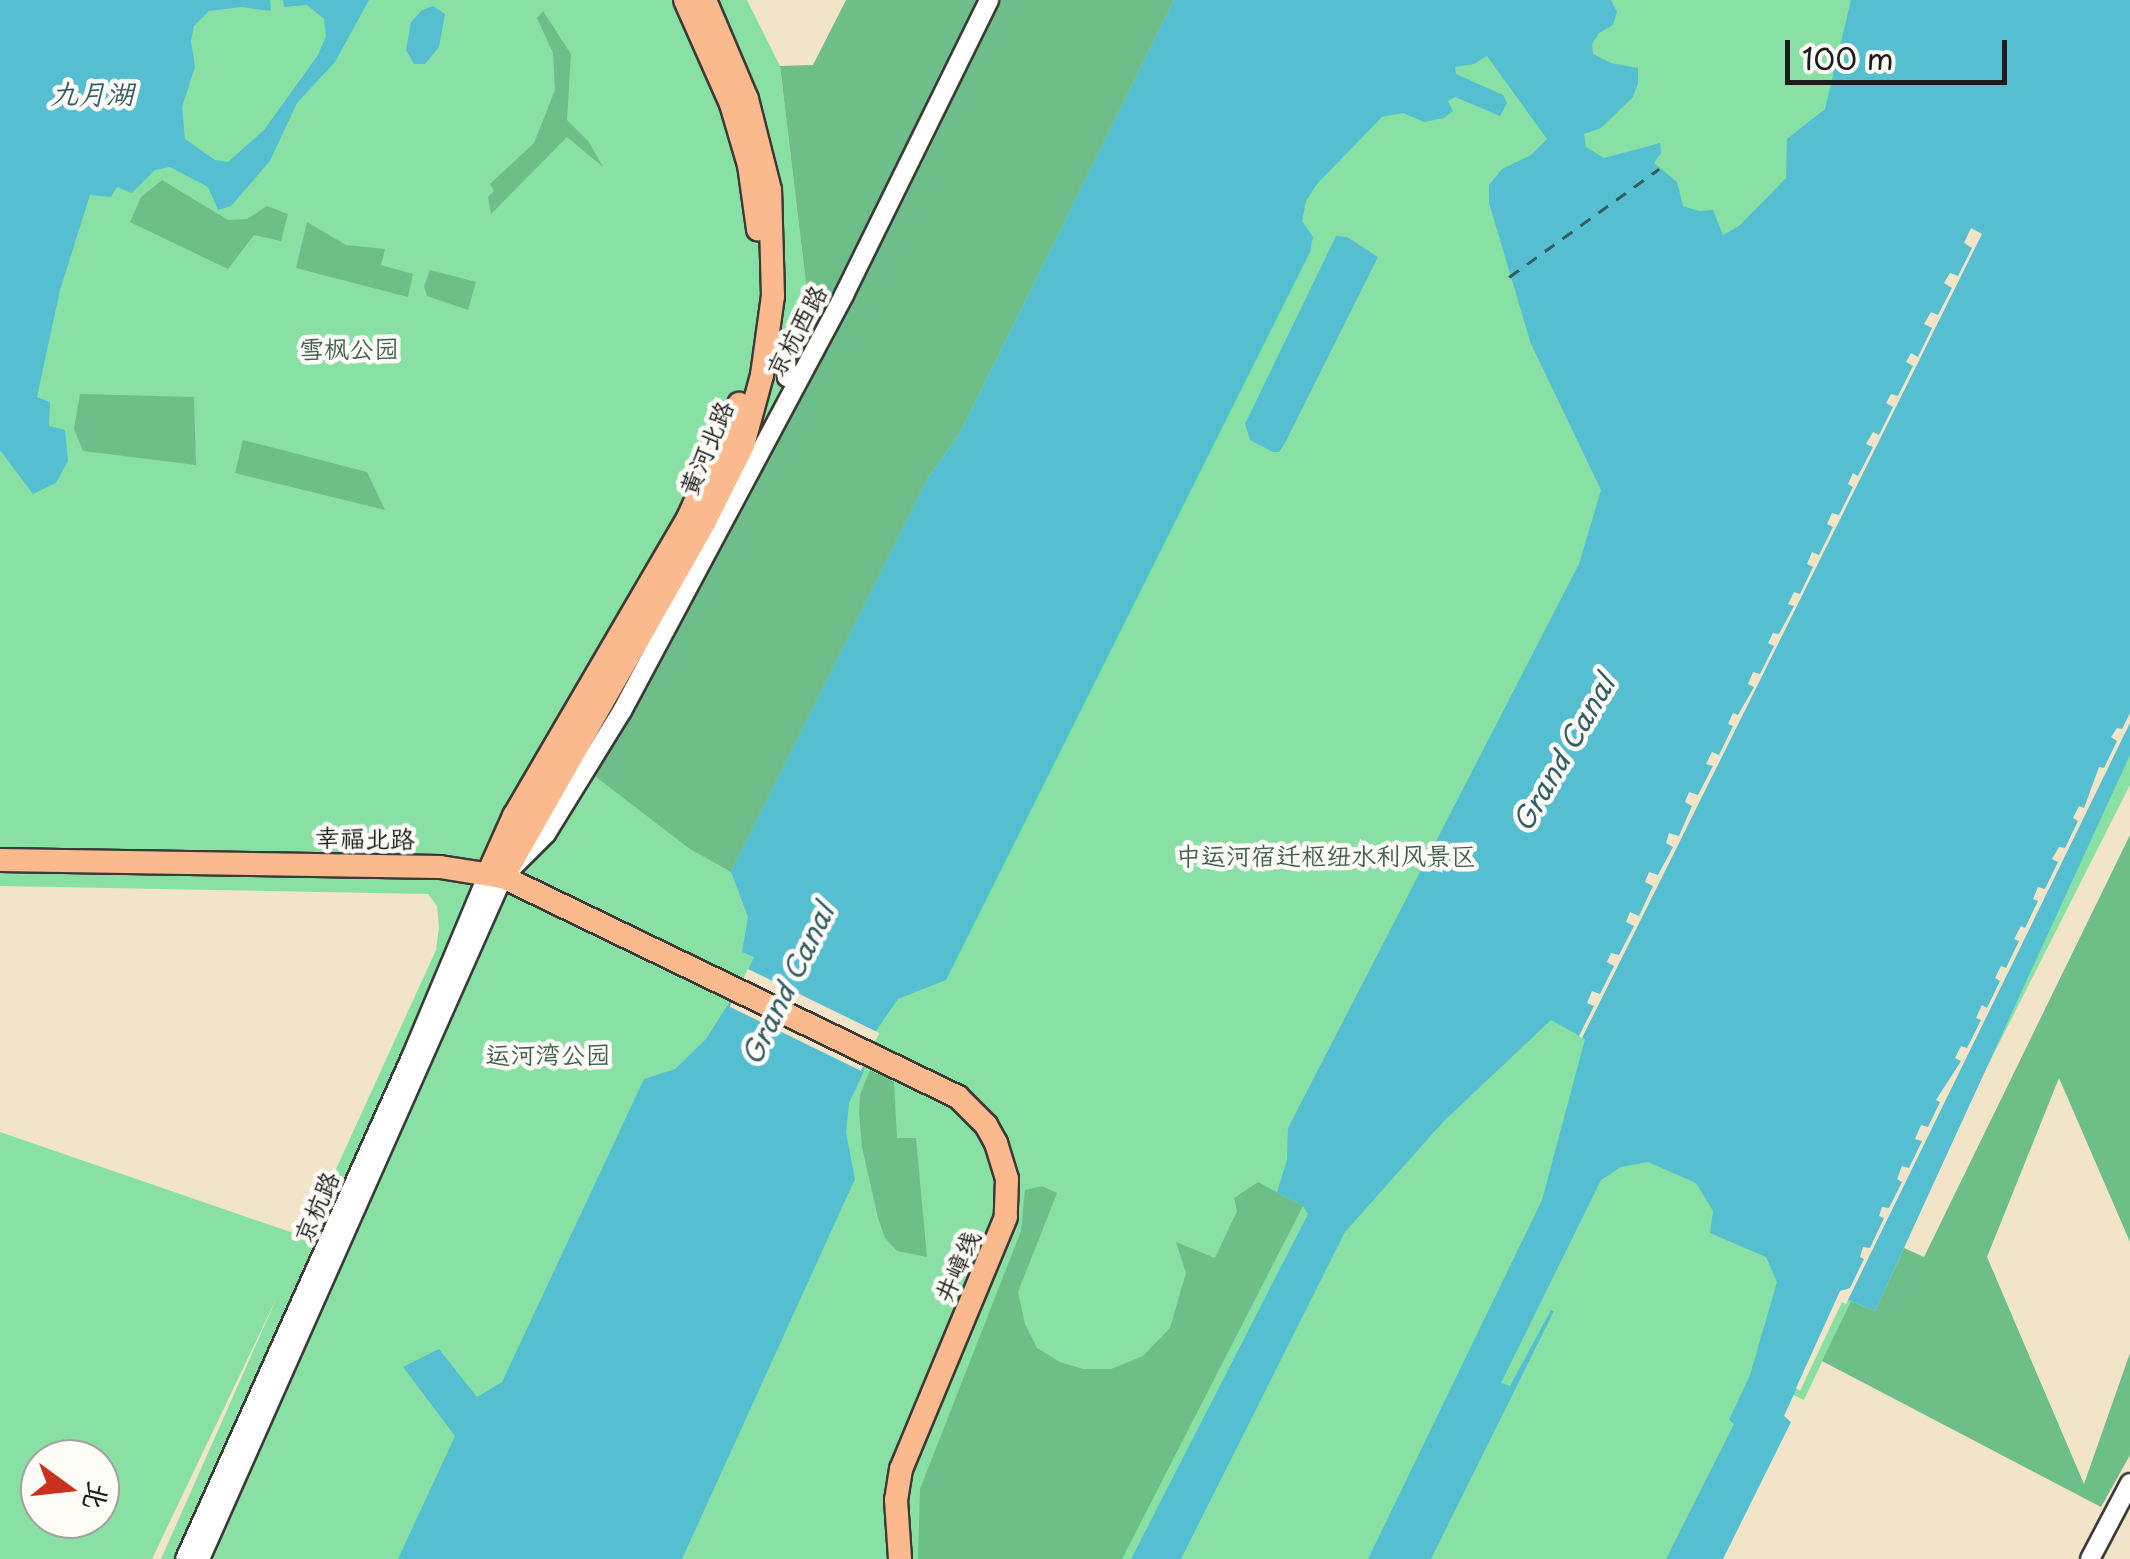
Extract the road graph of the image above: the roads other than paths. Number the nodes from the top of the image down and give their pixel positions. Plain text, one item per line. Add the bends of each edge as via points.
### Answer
1 (686, 0) edge
2 (705, 0) edge
3 (988, 0) edge
4 (786, 359) dead end
5 (801, 375) junction
6 (0, 860) edge
7 (496, 876) junction
8 (705, 975) joint
9 (2130, 1483) edge
10 (184, 1559) edge
11 (200, 1559) edge
12 (900, 1559) edge
13 (2090, 1559) edge

1 - 7 main road, 黄河北路 via 731,104 755,199 758,301 744,385 731,429 689,516 514,816
2 - 7 main road, 黄河北路 via 747,99 770,190 774,296 762,375 742,444 712,508
3 - 5 street, 京杭西路
4 - 5 street via 787,377
5 - 7 street, 京杭西路 via 622,711 546,834
6 - 7 main road, 幸福北路 via 360,865
7 - 8 main road, 幸福北路
7 - 10 street, 京杭路
7 - 11 street, 京杭路
8 - 12 main road, 井嶂线 via 944,1088 970,1107 996,1142 1007,1179 1000,1240 901,1469
9 - 13 street

